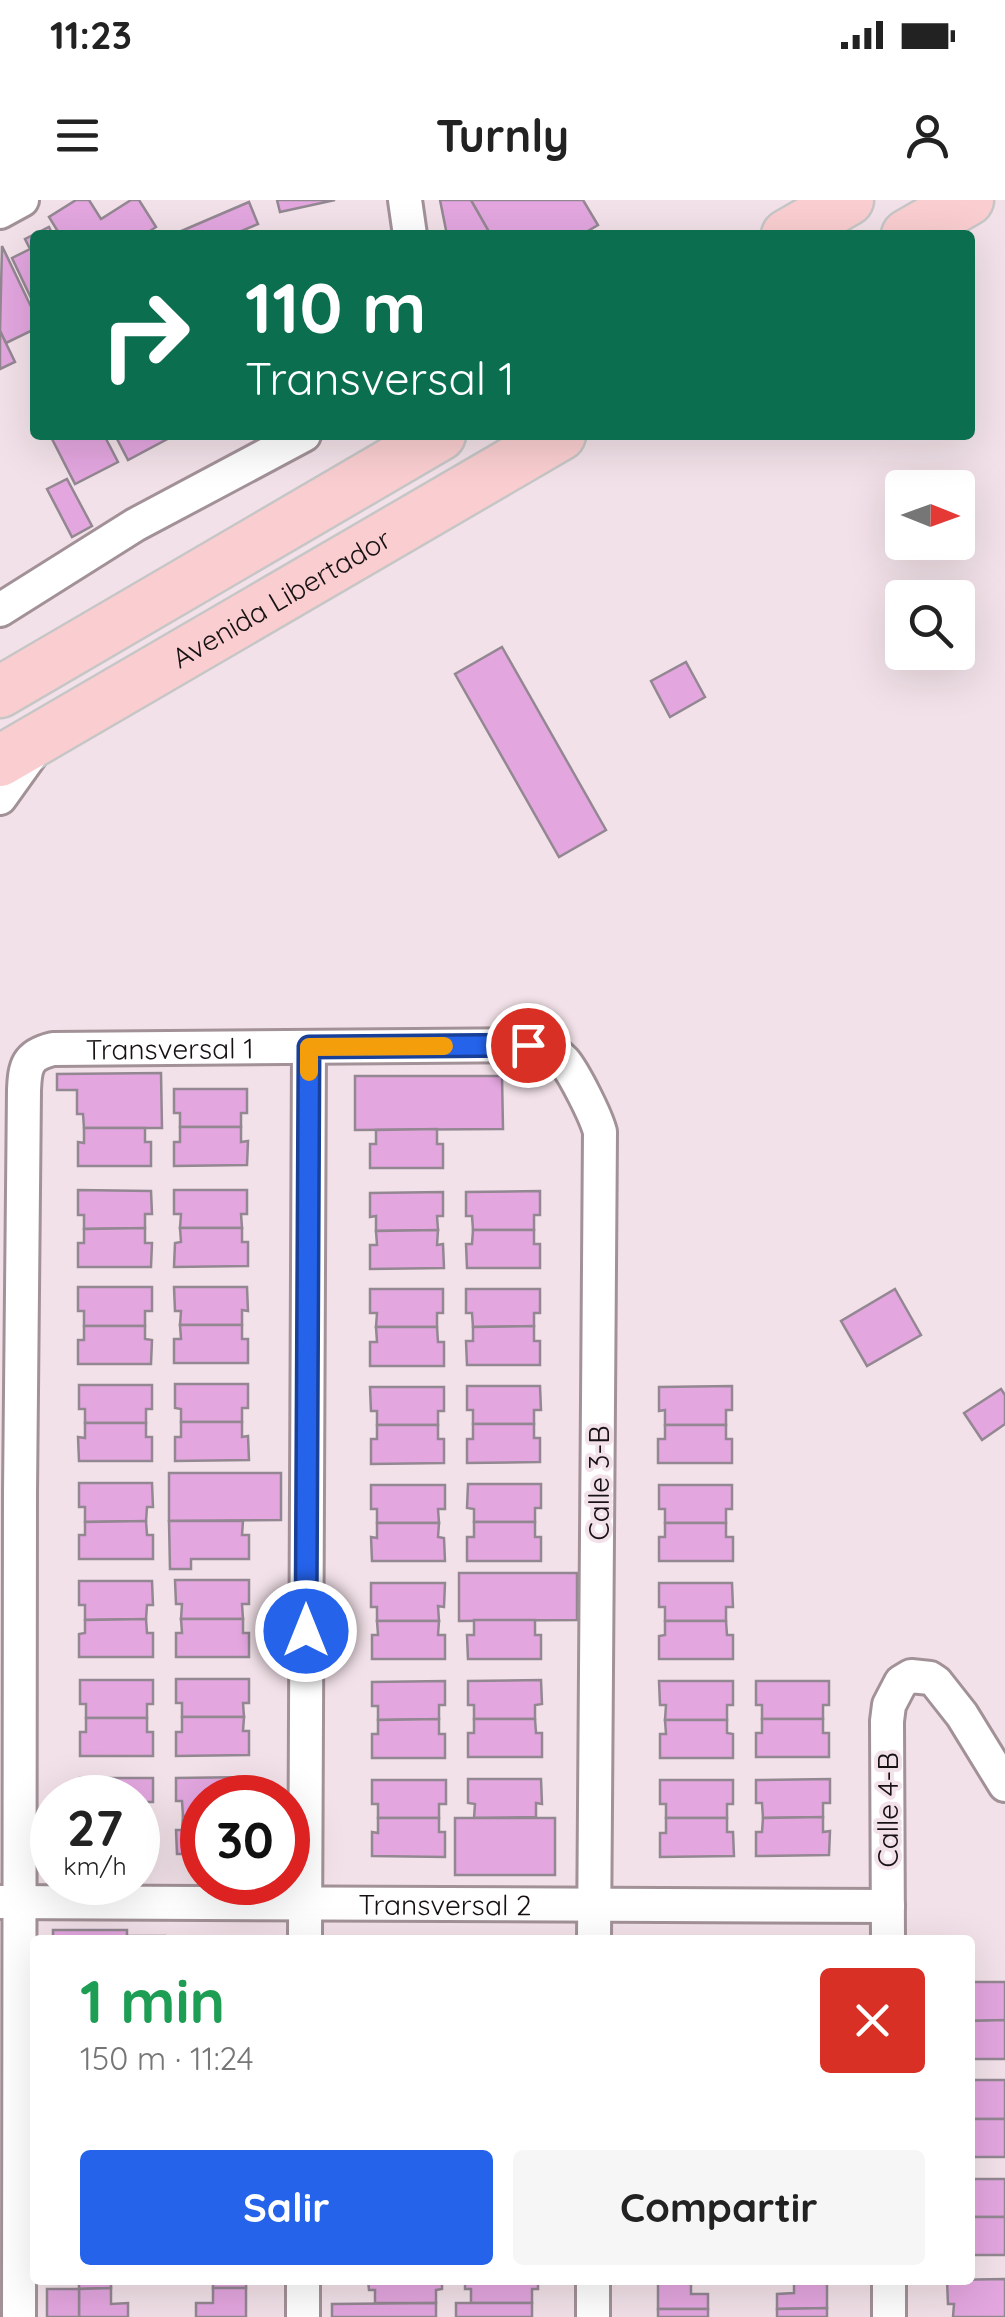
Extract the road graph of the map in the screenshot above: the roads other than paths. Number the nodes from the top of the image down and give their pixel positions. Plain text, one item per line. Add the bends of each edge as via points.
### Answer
1 (22, 200) edge
2 (404, 200) edge
3 (848, 200) edge
4 (968, 200) edge
5 (0, 212) edge
6 (409, 230) edge
7 (796, 230) edge
8 (916, 230) edge
9 (295, 440) edge
10 (431, 440) edge
11 (551, 440) edge
12 (0, 610) edge
13 (0, 692) edge
14 (46, 734) junction
15 (0, 761) edge
16 (0, 798) edge
17 (309, 1047) junction
18 (542, 1047) joint
19 (306, 1775) edge
20 (1005, 1785) edge
21 (10, 1902) edge
22 (180, 1903) edge
23 (310, 1903) edge
24 (595, 1904) junction
25 (305, 1905) edge
26 (888, 1906) junction
27 (304, 1935) edge
28 (594, 1935) edge
29 (888, 1935) edge
30 (303, 2285) edge
31 (593, 2285) edge
32 (889, 2285) edge
33 (18, 2317) edge
34 (303, 2317) edge
35 (593, 2317) edge
36 (889, 2317) edge

1 - 5 street
2 - 6 street
3 - 7 main road
4 - 8 main road
9 - 12 street via 135,525
10 - 13 main road
11 - 14 main road, Avenida Libertador
14 - 15 main road, Avenida Libertador
14 - 16 street
17 - 18 street, Transversal 1
17 - 19 street
17 - 21 street, Transversal 1 via 52,1049 29,1061
18 - 24 street, Calle 3-B via 564,1061 600,1132
20 - 26 street, Calle 4-B via 936,1682 920,1675 901,1682 887,1721
21 - 22 street, Transversal 2
21 - 33 street
23 - 24 street, Transversal 2
24 - 26 street, Transversal 2
24 - 28 street, Calle 3-B
25 - 27 street
26 - 29 street, Calle 4-B
30 - 34 street
31 - 35 street
32 - 36 street

